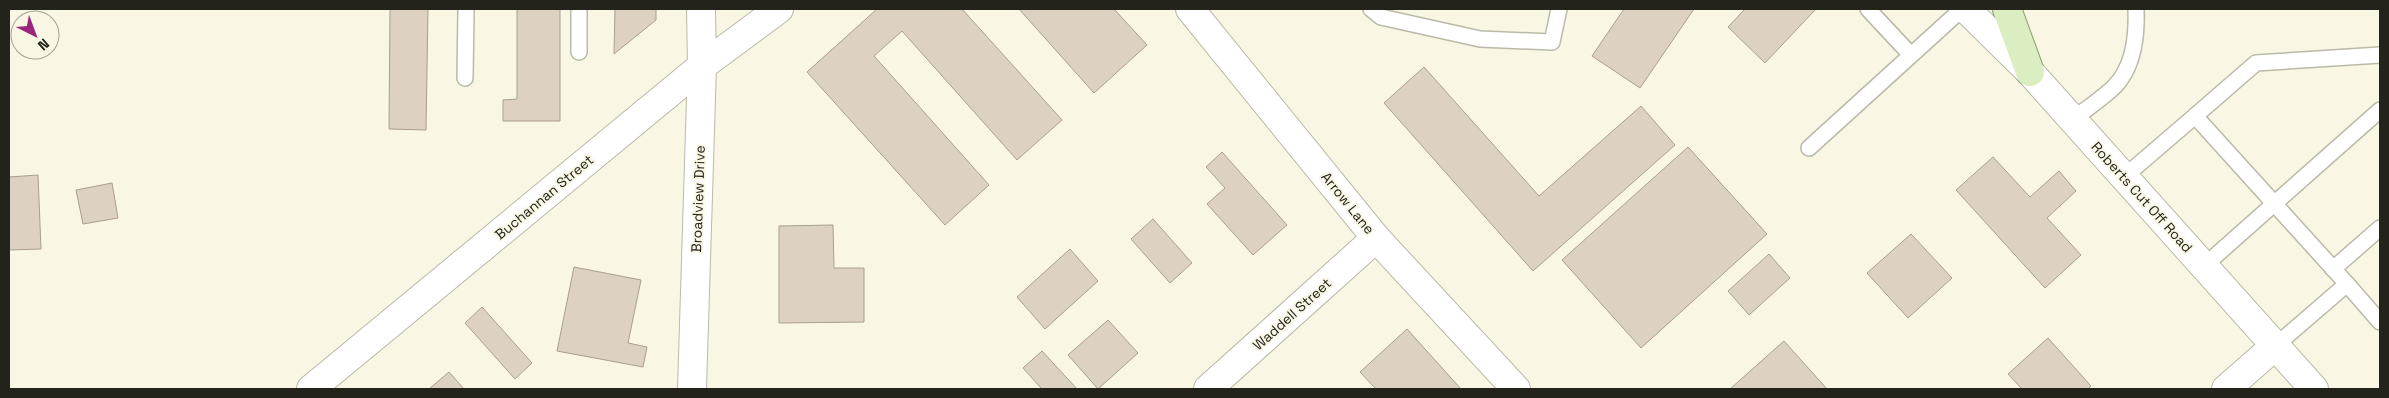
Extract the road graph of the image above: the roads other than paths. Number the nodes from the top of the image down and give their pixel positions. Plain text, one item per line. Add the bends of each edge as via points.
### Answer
1 (466, 9) edge
2 (579, 9) edge
3 (701, 9) edge
4 (779, 9) edge
5 (1190, 9) edge
6 (1372, 9) edge
7 (1559, 9) edge
8 (1868, 9) edge
9 (1962, 9) edge
10 (1966, 9) edge
11 (2007, 9) edge
12 (2136, 9) edge
13 (580, 52) dead end
14 (1910, 54) junction
15 (2380, 55) edge
16 (702, 66) junction
17 (2030, 72) junction
18 (465, 78) dead end
19 (2380, 110) edge
20 (2195, 116) junction
21 (2072, 120) junction
22 (1809, 148) dead end
23 (2124, 177) junction
24 (2274, 204) junction
25 (2380, 228) edge
26 (1376, 238) junction
27 (2204, 266) junction
28 (2333, 269) junction
29 (2347, 284) junction
30 (2380, 322) edge
31 (2275, 346) junction
32 (311, 389) edge
33 (692, 389) edge
34 (1208, 389) edge
35 (1516, 389) edge
36 (2226, 389) edge
37 (2314, 389) edge

1 - 18 lane
2 - 13 lane
3 - 16 street, Broadview Drive
4 - 16 street, Buchannan Street
5 - 26 street, Arrow Lane
6 - 7 lane via 1381,17 1480,39 1552,42
8 - 14 lane
9 - 14 lane
10 - 17 street, Roberts Cut Off Road
11 - 17 main road
12 - 21 lane via 2130,62 2116,85
14 - 22 lane
15 - 20 lane via 2256,63
16 - 32 street, Buchannan Street
16 - 33 street, Broadview Drive
17 - 21 street, Roberts Cut Off Road
19 - 24 lane
20 - 23 lane
20 - 24 lane
21 - 23 street, Roberts Cut Off Road
23 - 27 street, Roberts Cut Off Road
24 - 27 lane
24 - 28 lane
25 - 28 lane
26 - 34 street, Waddell Street
26 - 35 street, Arrow Lane
27 - 31 street, Roberts Cut Off Road
28 - 29 lane
29 - 30 lane
29 - 31 lane
31 - 36 street
31 - 37 street, Roberts Cut Off Road

